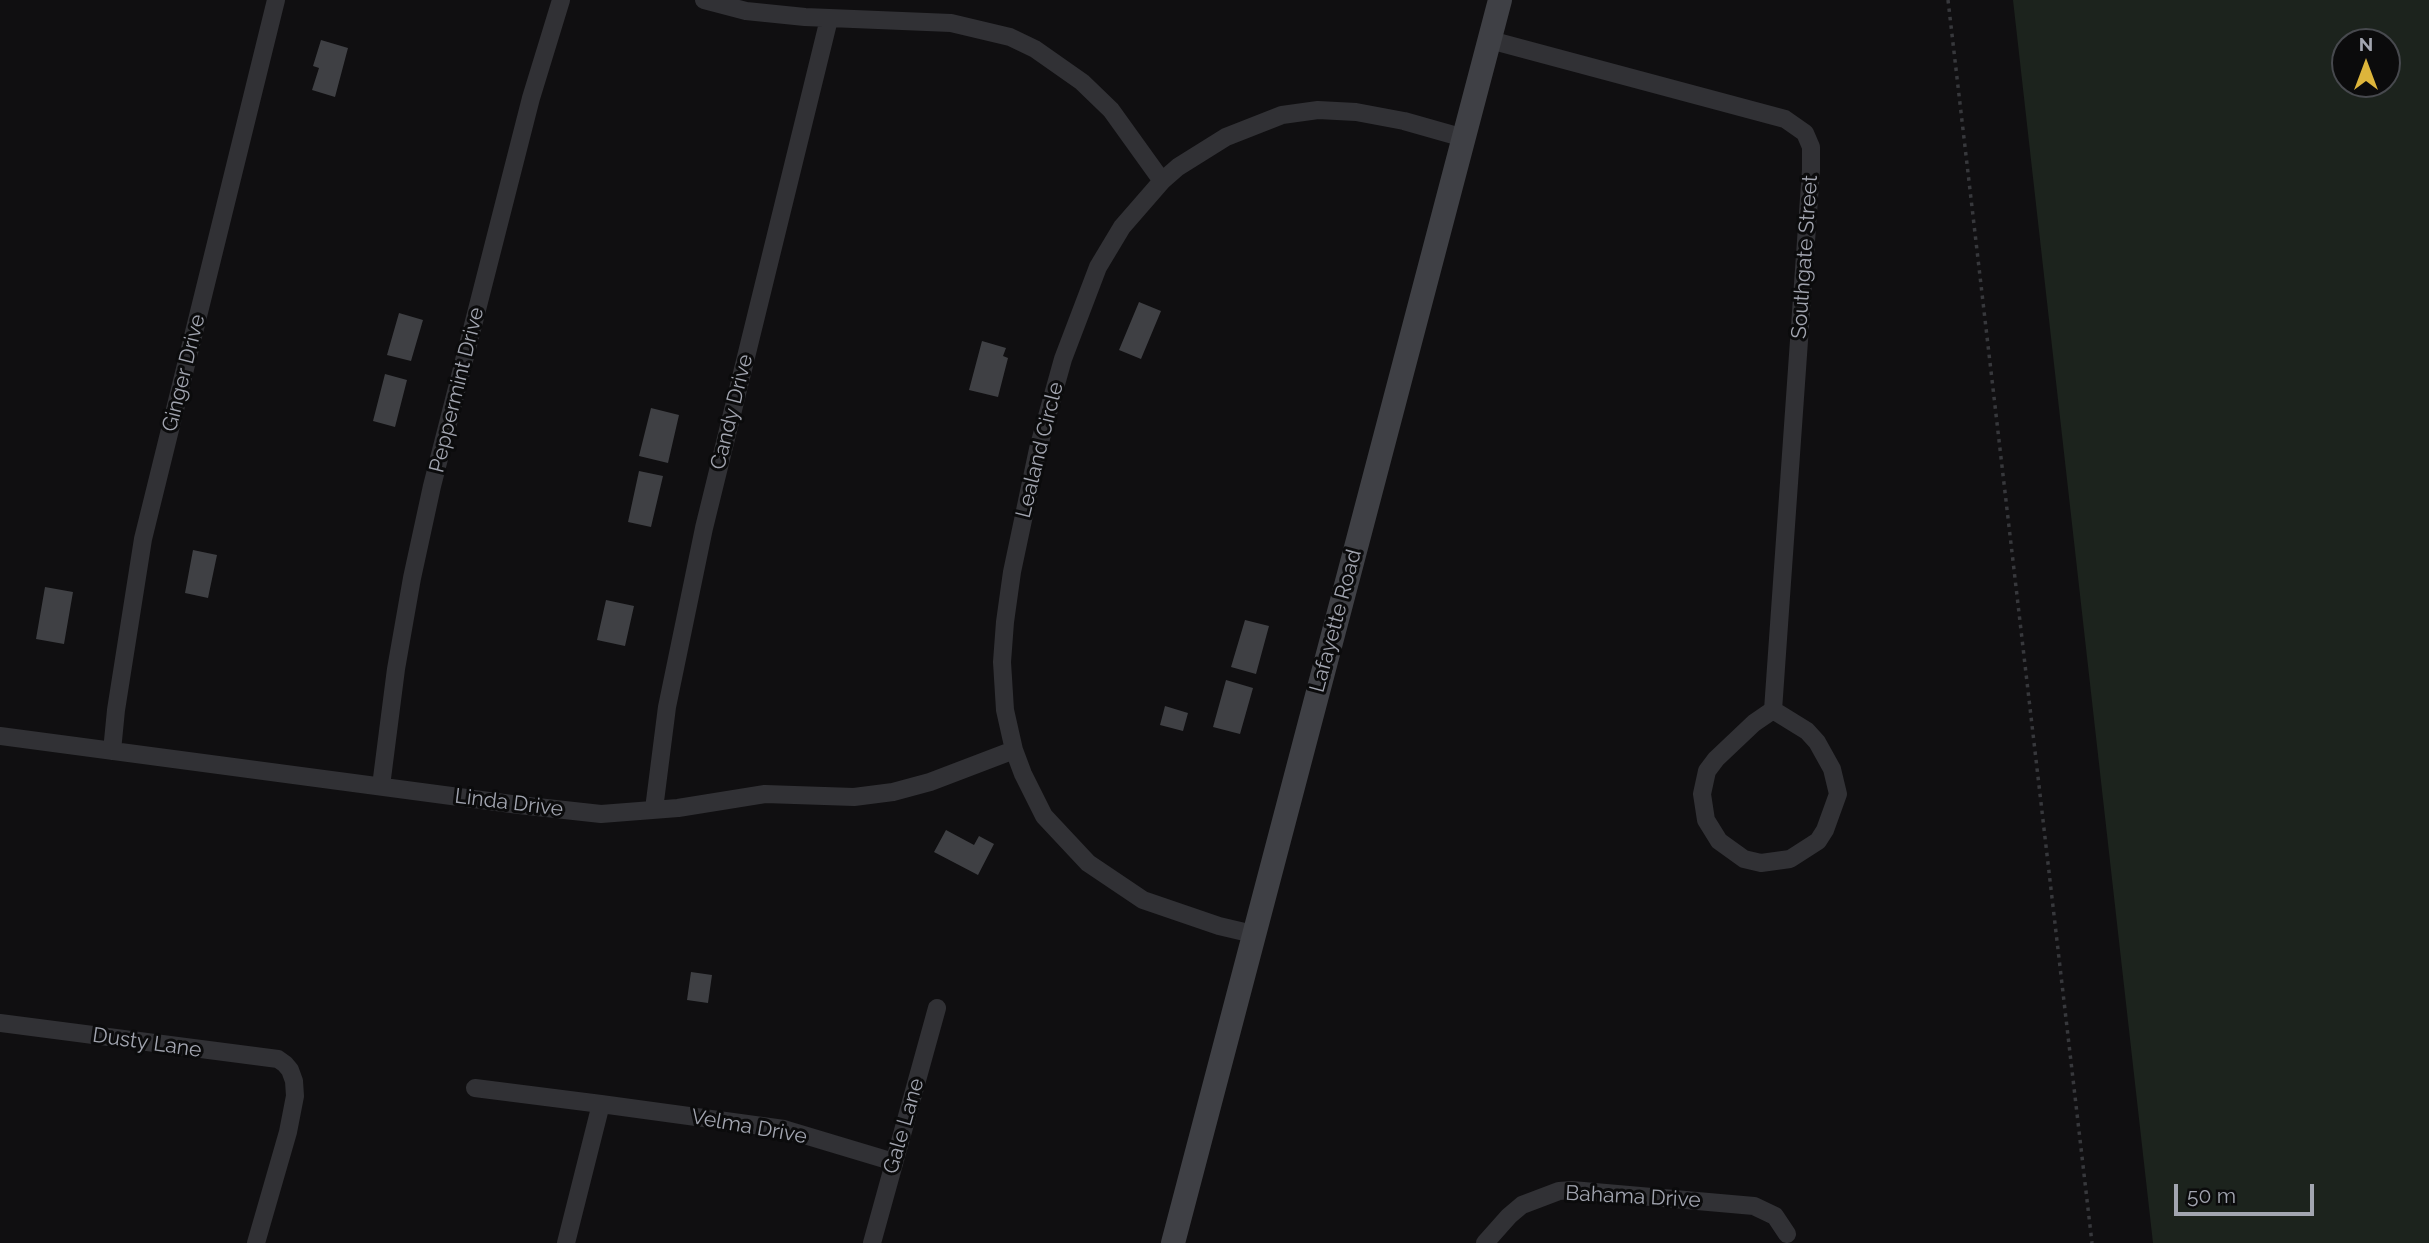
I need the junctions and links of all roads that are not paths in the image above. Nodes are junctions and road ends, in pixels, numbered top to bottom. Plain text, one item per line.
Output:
1 (276, 0) edge
2 (561, 0) edge
3 (704, 0) edge
4 (1500, 0) edge
5 (829, 19) junction
6 (1490, 40) junction
7 (1464, 138) junction
8 (1163, 181) junction
9 (1773, 710) junction
10 (0, 736) edge
11 (1014, 750) junction
12 (113, 751) junction
13 (381, 786) junction
14 (654, 809) junction
15 (1253, 934) junction
16 (937, 1009) dead end
17 (0, 1023) edge
18 (475, 1088) dead end
19 (601, 1104) junction
20 (894, 1162) junction
21 (1787, 1234) dead end
22 (256, 1243) edge
23 (566, 1243) edge
24 (872, 1243) edge
25 (1172, 1243) edge
26 (1485, 1243) edge

1 - 12 street, Ginger Drive
2 - 13 street, Peppermint Drive
3 - 5 street
4 - 6 main road, Lafayette Road
5 - 8 street
5 - 14 street, Candy Drive
6 - 7 main road, Lafayette Road
6 - 9 street, Southgate Street
7 - 8 street, Lealand Circle
7 - 15 main road, Lafayette Road
8 - 11 street, Lealand Circle
9 - 9 street
10 - 12 street, Linda Drive
11 - 14 street, Linda Drive
11 - 15 street, Lealand Circle
12 - 13 street, Linda Drive
13 - 14 street, Linda Drive
15 - 25 main road, Lafayette Road
16 - 20 street, Gale Lane
17 - 22 street, Dusty Lane
18 - 19 street, Velma Drive
19 - 20 street, Velma Drive
19 - 23 street
20 - 24 street, Gale Lane
21 - 26 street, Bahama Drive

